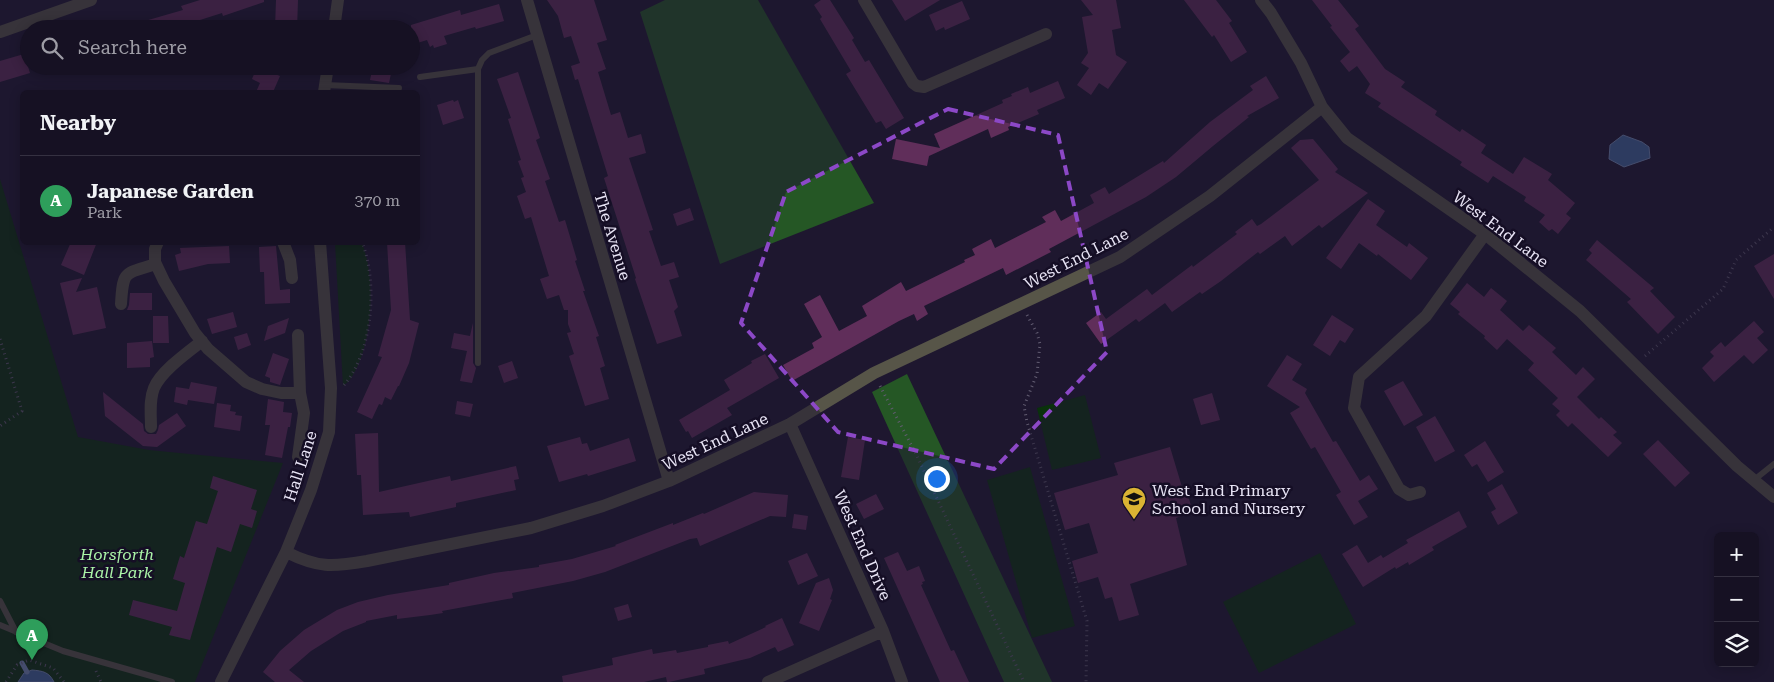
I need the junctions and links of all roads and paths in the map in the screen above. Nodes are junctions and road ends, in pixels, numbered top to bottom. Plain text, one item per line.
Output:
1 (91, 0) edge
2 (338, 0) edge
3 (526, 0) edge
4 (864, 0) edge
5 (1261, 0) edge
6 (34, 20) edge
7 (335, 20) edge
8 (20, 25) edge
9 (0, 32) edge
10 (1046, 34) dead end
11 (537, 35) junction
12 (478, 70) junction
13 (327, 75) edge
14 (420, 77) dead end
15 (399, 88) dead end
16 (325, 89) edge
17 (1322, 107) junction
18 (1774, 227) edge
19 (1486, 234) junction
20 (157, 245) edge
21 (284, 245) edge
22 (320, 245) edge
23 (363, 245) edge
24 (156, 264) junction
25 (130, 272) junction
26 (112, 277) dead end
27 (292, 278) dead end
28 (121, 304) dead end
29 (1021, 304) junction
30 (298, 335) dead end
31 (0, 339) edge
32 (202, 341) junction
33 (478, 362) dead end
34 (1635, 365) junction
35 (874, 373) junction
36 (300, 393) junction
37 (330, 402) junction
38 (790, 424) junction
39 (0, 426) edge
40 (151, 427) dead end
41 (298, 457) dead end
42 (1774, 464) edge
43 (1754, 480) junction
44 (669, 481) junction
45 (1420, 492) dead end
46 (1774, 497) edge
47 (286, 552) junction
48 (0, 601) edge
49 (0, 625) edge
50 (883, 630) junction
51 (16, 632) junction
52 (6, 682) edge
53 (64, 682) edge
54 (172, 682) edge
55 (221, 682) edge
56 (768, 682) edge
57 (902, 682) edge
58 (1024, 682) edge
59 (1086, 682) edge

1 - 6 street
2 - 7 street
3 - 11 street, The Avenue
4 - 10 street
5 - 17 street
8 - 9 street
11 - 12 lane
11 - 44 street, The Avenue
12 - 14 lane
12 - 33 lane
13 - 16 street
15 - 16 lane
17 - 19 street, West End Lane
17 - 29 street, West End Lane
18 - 34 path
19 - 34 street, West End Lane
19 - 45 street
20 - 24 street
21 - 27 street
22 - 37 street, Hall Lane
23 - 37 path
24 - 25 street
24 - 32 street
25 - 26 street
25 - 28 street
29 - 35 street, West End Lane
29 - 59 path
30 - 36 street
31 - 39 path
32 - 36 street
32 - 40 street
34 - 43 street, West End Lane
35 - 38 street, West End Lane
35 - 58 path
36 - 41 street
37 - 47 street, Hall Lane
38 - 44 street, West End Lane
38 - 50 street, West End Drive
42 - 43 lane
43 - 46 street, West End Lane
44 - 47 street, West End Lane
47 - 55 street, Hall Lane
48 - 51 lane
49 - 51 lane
50 - 56 street
50 - 57 street, West End Drive
51 - 54 lane
52 - 53 path

